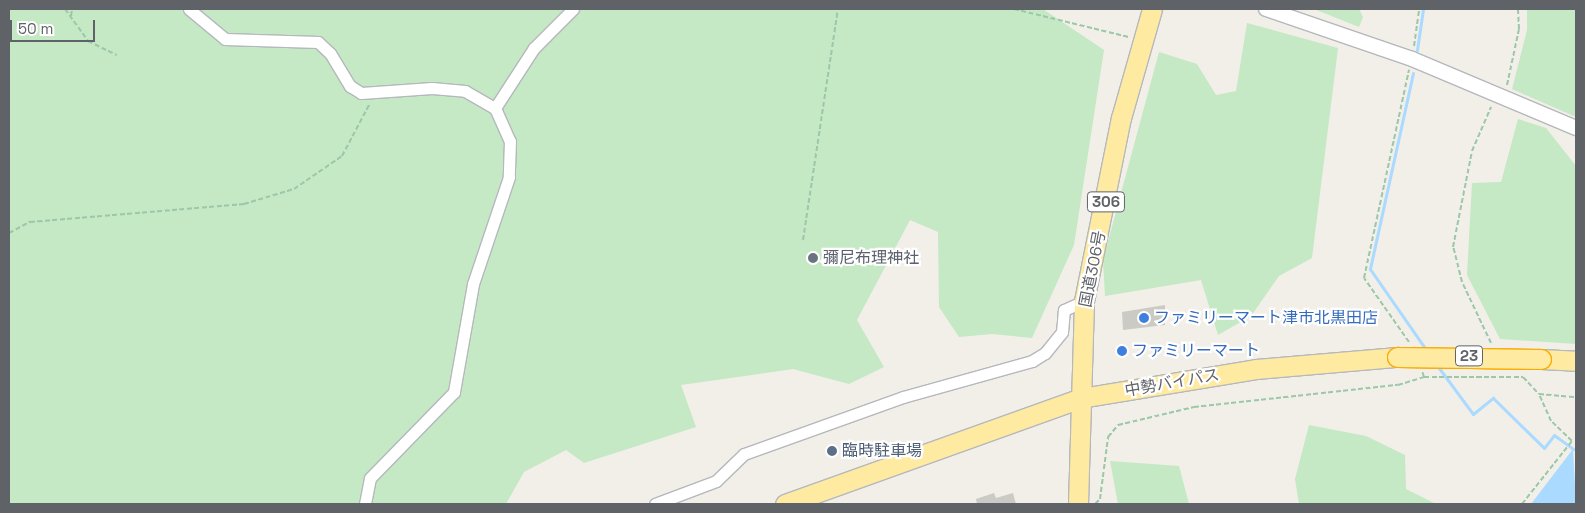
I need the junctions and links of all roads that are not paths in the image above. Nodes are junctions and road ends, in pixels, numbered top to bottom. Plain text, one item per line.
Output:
1 (190, 9) edge
2 (573, 9) edge
3 (1152, 9) edge
4 (1266, 9) edge
5 (495, 108) junction
6 (1576, 128) edge
7 (1084, 300) junction
8 (1576, 361) edge
9 (1081, 398) junction
10 (365, 504) edge
11 (655, 504) edge
12 (785, 504) edge
13 (1078, 504) edge

1 - 5 street
2 - 5 street
3 - 7 highway, 国道306号 / 306
4 - 6 street
5 - 10 street
7 - 9 highway, 国道306号 / 306
7 - 11 street
8 - 9 highway, 中勢バイパス / 23, bridge
9 - 12 highway, 中勢バイパス / 23
9 - 13 highway, 国道306号 / 306

